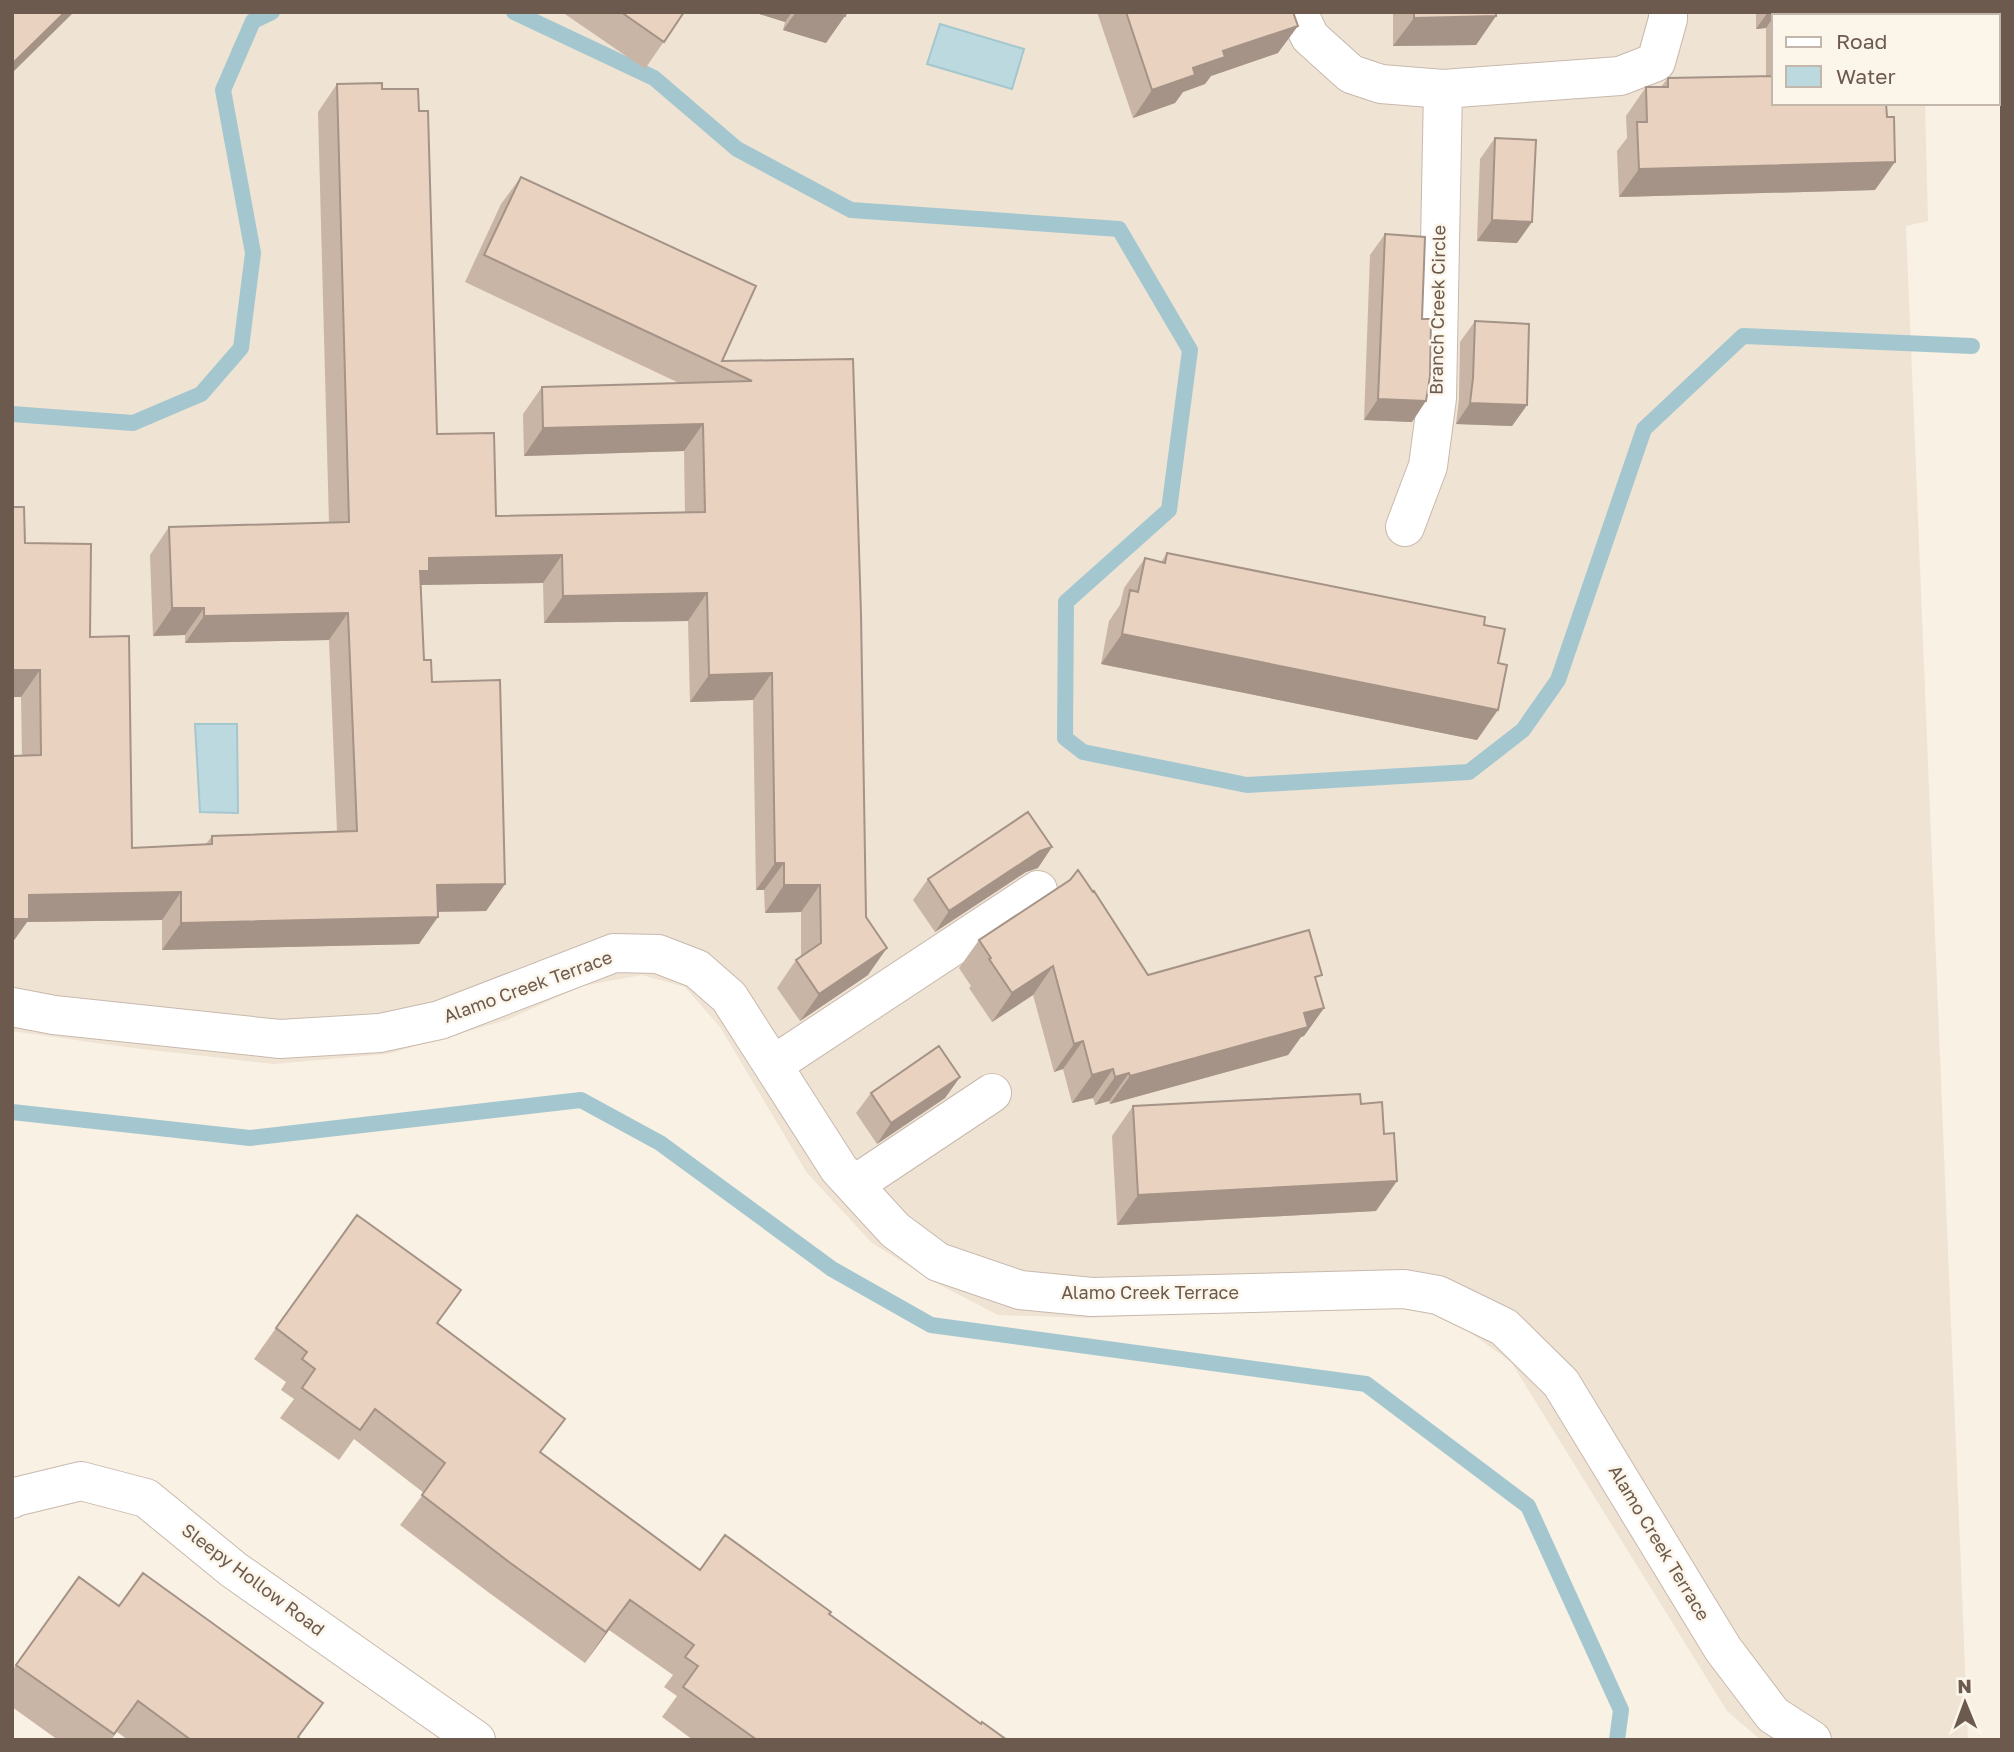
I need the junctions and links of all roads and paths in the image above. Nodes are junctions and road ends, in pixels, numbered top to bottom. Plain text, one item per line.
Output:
1 (1298, 12) edge
2 (1668, 12) edge
3 (1443, 89) junction
4 (1405, 527) dead end
5 (1038, 890) dead end
6 (12, 1007) edge
7 (773, 1065) junction
8 (992, 1093) dead end
9 (854, 1185) junction
10 (12, 1499) edge
11 (476, 1740) edge
12 (1812, 1740) edge

1 - 3 street
2 - 3 street
3 - 4 street, Branch Creek Circle
5 - 7 street
6 - 7 street, Alamo Creek Terrace
7 - 9 street, Alamo Creek Terrace
8 - 9 street
9 - 12 street, Alamo Creek Terrace
10 - 11 street, Sleepy Hollow Road

